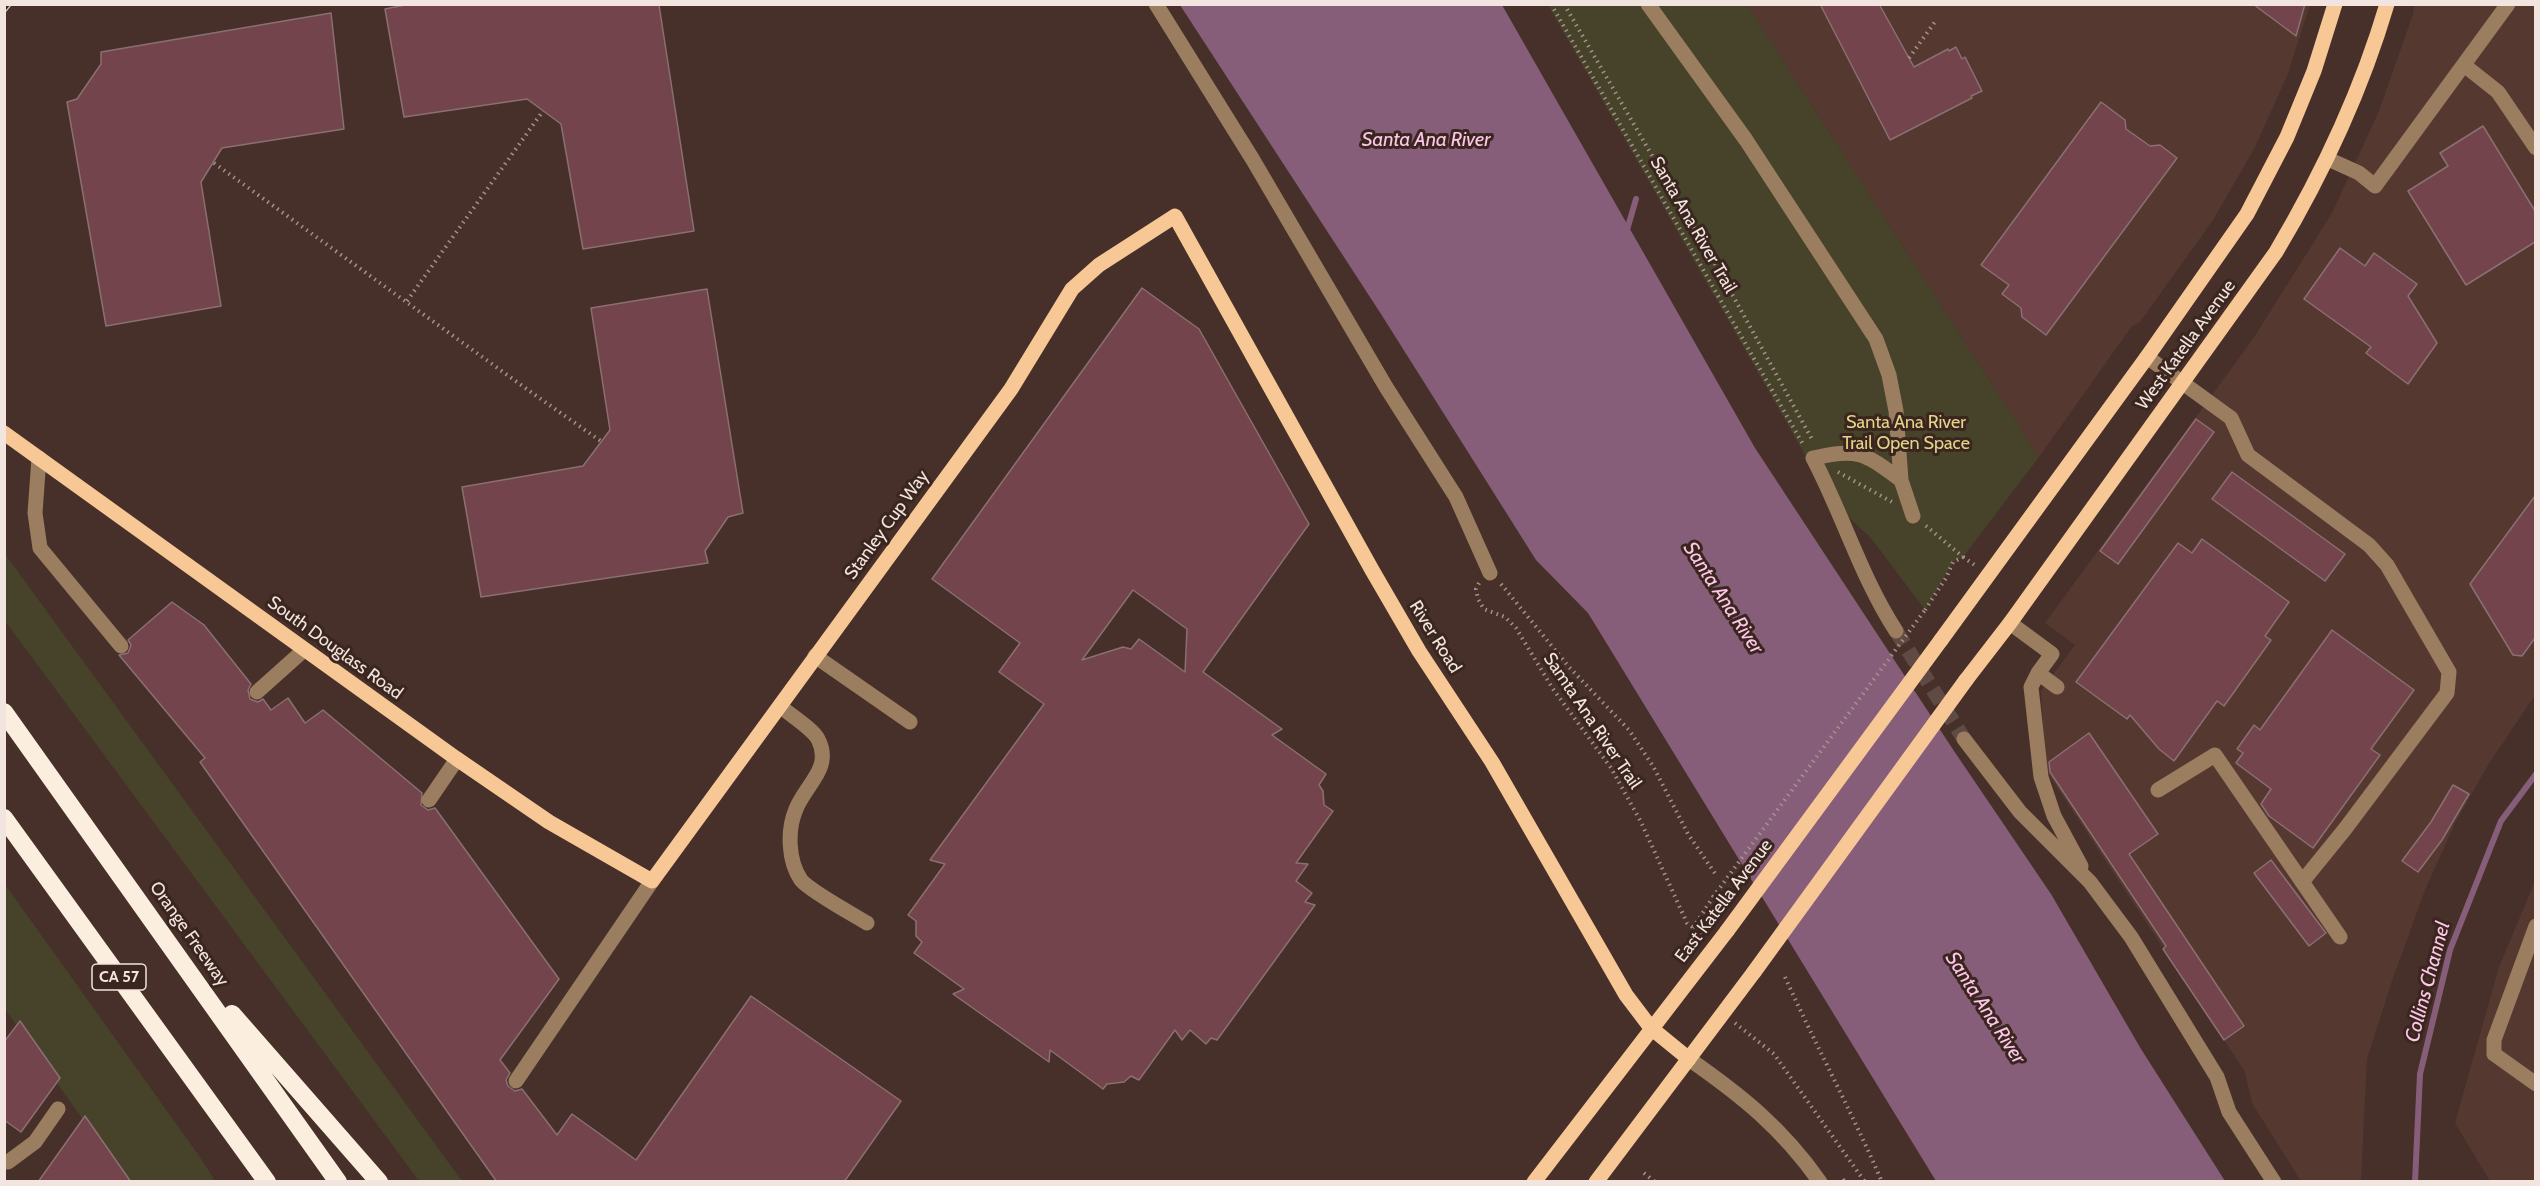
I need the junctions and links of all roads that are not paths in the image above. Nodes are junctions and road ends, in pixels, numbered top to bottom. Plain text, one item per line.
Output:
1 (1156, 4) edge
2 (1648, 4) edge
3 (2336, 4) edge
4 (2387, 4) edge
5 (2508, 4) edge
6 (2464, 65) junction
7 (2535, 148) edge
8 (2328, 159) junction
9 (1175, 216) joint
10 (2147, 357) junction
11 (2183, 383) junction
12 (4, 433) edge
13 (39, 458) junction
14 (1901, 480) junction
15 (1913, 516) road end
16 (1490, 573) road end
17 (2010, 623) junction
18 (1896, 631) tunnel mouth
19 (1941, 640) joint
20 (122, 646) dead end
21 (304, 651) junction
22 (815, 656) junction
23 (2038, 673) junction
24 (2057, 687) dead end
25 (257, 692) dead end
26 (780, 706) junction
27 (4, 712) edge
28 (910, 722) dead end
29 (1964, 739) tunnel mouth
30 (457, 759) junction
31 (2158, 790) dead end
32 (429, 800) dead end
33 (4, 818) edge
34 (652, 881) junction
35 (2090, 882) junction
36 (2302, 882) junction
37 (867, 923) dead end
38 (2535, 926) edge
39 (165, 937) junction
40 (2340, 937) dead end
41 (1651, 1028) junction
42 (1689, 1059) junction
43 (516, 1081) dead end
44 (2532, 1081) edge
45 (58, 1109) dead end
46 (234, 1136) junction
47 (6, 1163) edge
48 (254, 1182) edge
49 (267, 1182) edge
50 (338, 1182) edge
51 (379, 1182) edge
52 (1534, 1182) edge
53 (1596, 1182) edge
54 (1820, 1182) edge
55 (2274, 1182) edge

1 - 16 lane
2 - 14 lane
3 - 10 main road, West Katella Avenue
4 - 8 main road, West Katella Avenue
5 - 6 lane
6 - 7 lane
6 - 8 lane
8 - 11 main road, West Katella Avenue
9 - 22 main road, Stanley Cup Way
9 - 41 main road, River Road
10 - 11 lane
10 - 19 main road, West Katella Avenue
11 - 17 main road, West Katella Avenue
11 - 36 lane
12 - 13 main road, South Douglass Road
13 - 20 lane
13 - 21 main road, South Douglass Road
14 - 15 lane
14 - 18 lane
17 - 23 lane
17 - 42 main road, West Katella Avenue, bridge
19 - 41 main road, East Katella Avenue, bridge
21 - 25 lane
21 - 30 main road, South Douglass Road
22 - 26 main road, Stanley Cup Way
22 - 28 lane
23 - 24 lane
23 - 35 lane
26 - 34 main road, Stanley Cup Way
26 - 37 lane
27 - 39 highway, Orange Freeway
29 - 35 lane
30 - 32 lane
30 - 34 main road, South Douglass Road
31 - 36 lane
33 - 46 highway, CA 57
34 - 43 lane
35 - 55 lane
36 - 40 lane
38 - 44 lane
39 - 50 highway, Orange Freeway
39 - 51 highway
41 - 42 main road, River Road
41 - 52 main road, East Katella Avenue
42 - 53 main road
42 - 54 lane
45 - 47 lane
46 - 48 highway
46 - 49 highway, CA 57

